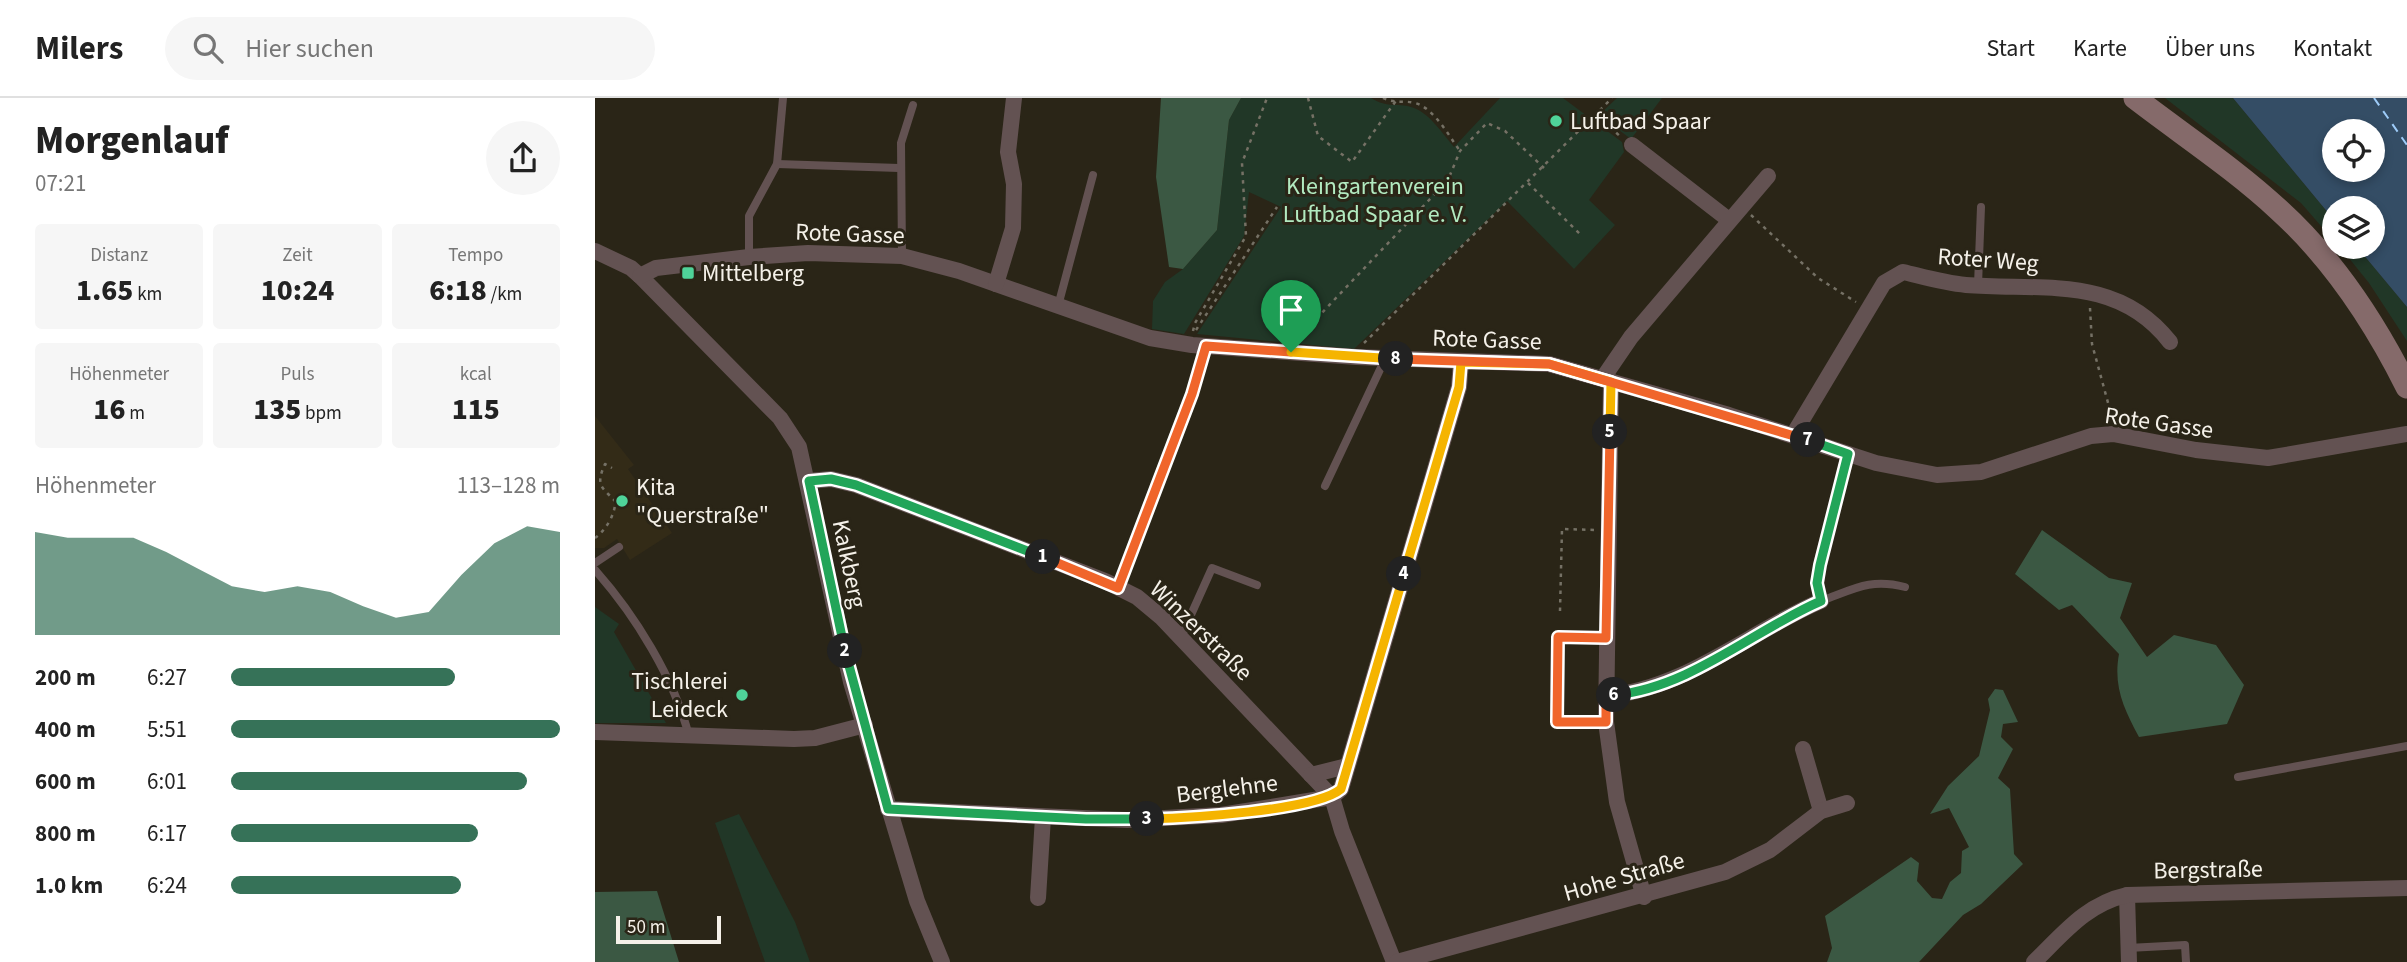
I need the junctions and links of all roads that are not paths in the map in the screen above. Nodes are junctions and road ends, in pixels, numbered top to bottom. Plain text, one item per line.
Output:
1 (783, 98) edge
2 (1014, 98) edge
3 (2135, 98) edge
4 (913, 104) dead end
5 (1632, 145) road end
6 (777, 163) junction
7 (899, 168) junction
8 (1093, 175) dead end
9 (1768, 176) dead end
10 (1981, 207) dead end
11 (1729, 220) junction
12 (595, 251) edge
13 (902, 256) junction
14 (749, 257) junction
15 (640, 276) junction
16 (996, 284) junction
17 (1978, 285) junction
18 (1058, 306) junction
19 (2170, 342) dead end
20 (1206, 346) junction
21 (1385, 359) junction
22 (1461, 362) junction
23 (1607, 380) junction
24 (2407, 387) edge
25 (2407, 434) edge
26 (1793, 435) junction
27 (809, 481) junction
28 (1325, 486) dead end
29 (619, 547) dead end
30 (595, 563) edge
31 (595, 570) edge
32 (1257, 585) dead end
33 (1905, 587) dead end
34 (1118, 588) junction
35 (1821, 601) joint
36 (1181, 637) junction
37 (1606, 696) junction
38 (865, 725) junction
39 (595, 732) edge
40 (689, 736) junction
41 (2407, 746) edge
42 (1803, 749) dead end
43 (1347, 766) junction
44 (1311, 775) junction
45 (2238, 777) dead end
46 (1332, 797) junction
47 (1847, 803) dead end
48 (888, 809) junction
49 (1821, 811) junction
50 (1043, 817) junction
51 (2407, 888) edge
52 (2127, 895) junction
53 (1644, 897) junction
54 (1038, 898) dead end
55 (2129, 955) edge
56 (942, 962) edge
57 (1395, 962) edge
58 (2034, 962) edge
59 (2186, 962) edge

1 - 6 lane
2 - 16 street
3 - 24 main road
4 - 7 lane
5 - 11 street
6 - 7 lane
6 - 14 lane
7 - 13 lane
8 - 18 lane
9 - 11 street
10 - 17 lane
11 - 23 street
12 - 15 street, Kalkberg
13 - 14 street, Rote Gasse
13 - 16 street, Rote Gasse
14 - 15 street, Rote Gasse
15 - 27 street, Kalkberg
16 - 18 street, Rote Gasse
17 - 19 street, Roter Weg
17 - 26 street, Roter Weg
18 - 20 street, Rote Gasse
20 - 21 street, Rote Gasse
20 - 34 lane
21 - 22 street, Rote Gasse
21 - 28 lane
22 - 23 street, Rote Gasse
22 - 43 street
23 - 26 street, Rote Gasse
23 - 37 street
25 - 26 street, Rote Gasse
27 - 34 street, Winzerstraße
27 - 38 street, Kalkberg
29 - 30 lane
31 - 40 lane
32 - 36 lane
33 - 35 lane
34 - 36 street, Winzerstraße
35 - 37 street
36 - 44 street, Winzerstraße
37 - 53 street
38 - 40 street
38 - 48 street, Kalkberg
39 - 40 street
41 - 45 lane
42 - 49 street
43 - 44 street
43 - 46 street
44 - 46 street, Winzerstraße
46 - 50 street, Berglehne
46 - 57 street
47 - 49 street, Hohe Straße
48 - 50 street, Berglehne
48 - 56 street, Kalkberg
49 - 53 street, Hohe Straße
50 - 54 street
51 - 52 street, Bergstraße
52 - 55 street
52 - 58 street, Bergstraße
53 - 57 street, Hohe Straße
55 - 59 lane

